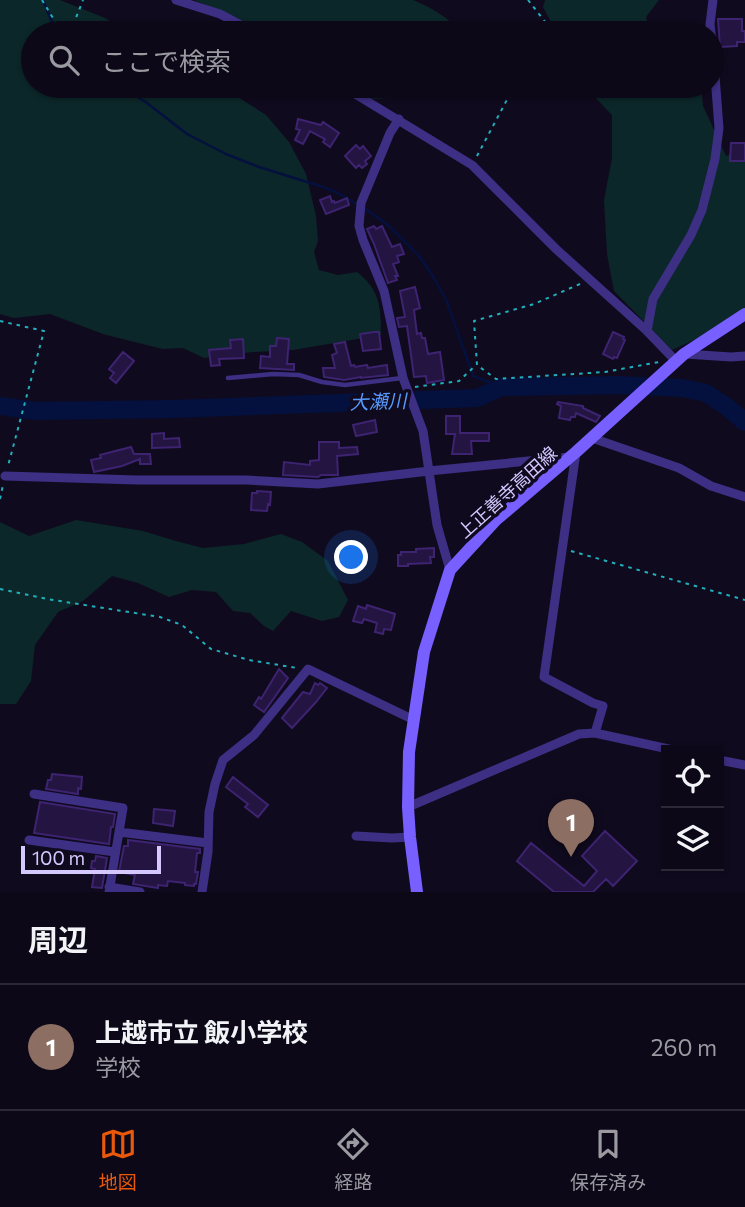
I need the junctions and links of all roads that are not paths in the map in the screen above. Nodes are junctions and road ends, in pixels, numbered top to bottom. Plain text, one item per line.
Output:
1 (176, 0) edge
2 (713, 0) edge
3 (233, 21) edge
4 (710, 21) edge
5 (363, 98) edge
6 (717, 98) edge
7 (399, 119) junction
8 (745, 314) edge
9 (648, 331) junction
10 (745, 356) edge
11 (680, 357) junction
12 (731, 357) junction
13 (745, 365) edge
14 (228, 378) dead end
15 (403, 378) junction
16 (592, 438) junction
17 (574, 454) junction
18 (429, 471) junction
19 (5, 476) road end
20 (745, 497) edge
21 (450, 570) junction
22 (414, 720) junction
23 (595, 733) junction
24 (661, 747) edge
25 (724, 761) edge
26 (745, 765) edge
27 (34, 794) dead end
28 (408, 807) junction
29 (119, 832) junction
30 (356, 836) dead end
31 (410, 837) junction
32 (29, 841) dead end
33 (208, 843) junction
34 (115, 852) junction
35 (109, 889) edge
36 (141, 892) edge
37 (202, 892) edge
38 (417, 892) edge

1 - 3 street
2 - 4 street
5 - 7 street
6 - 9 street
7 - 9 street
7 - 15 street
8 - 11 main road, 上正善寺高田線
9 - 11 street
10 - 12 street
11 - 12 street
11 - 16 main road, 上正善寺高田線
12 - 13 street
14 - 15 lane
15 - 18 street
16 - 17 main road, 上正善寺高田線
16 - 20 street
17 - 18 street
17 - 21 main road, 上正善寺高田線
17 - 23 street
18 - 19 street
18 - 21 street
21 - 22 main road, 上正善寺高田線
22 - 28 main road, 上正善寺高田線
22 - 33 street
23 - 24 street
23 - 28 street
25 - 26 street
27 - 29 street
28 - 31 main road, 上正善寺高田線
29 - 33 street
29 - 34 street
30 - 31 street
31 - 38 main road, 上正善寺高田線
32 - 34 street
33 - 37 street
34 - 35 street
35 - 36 street

